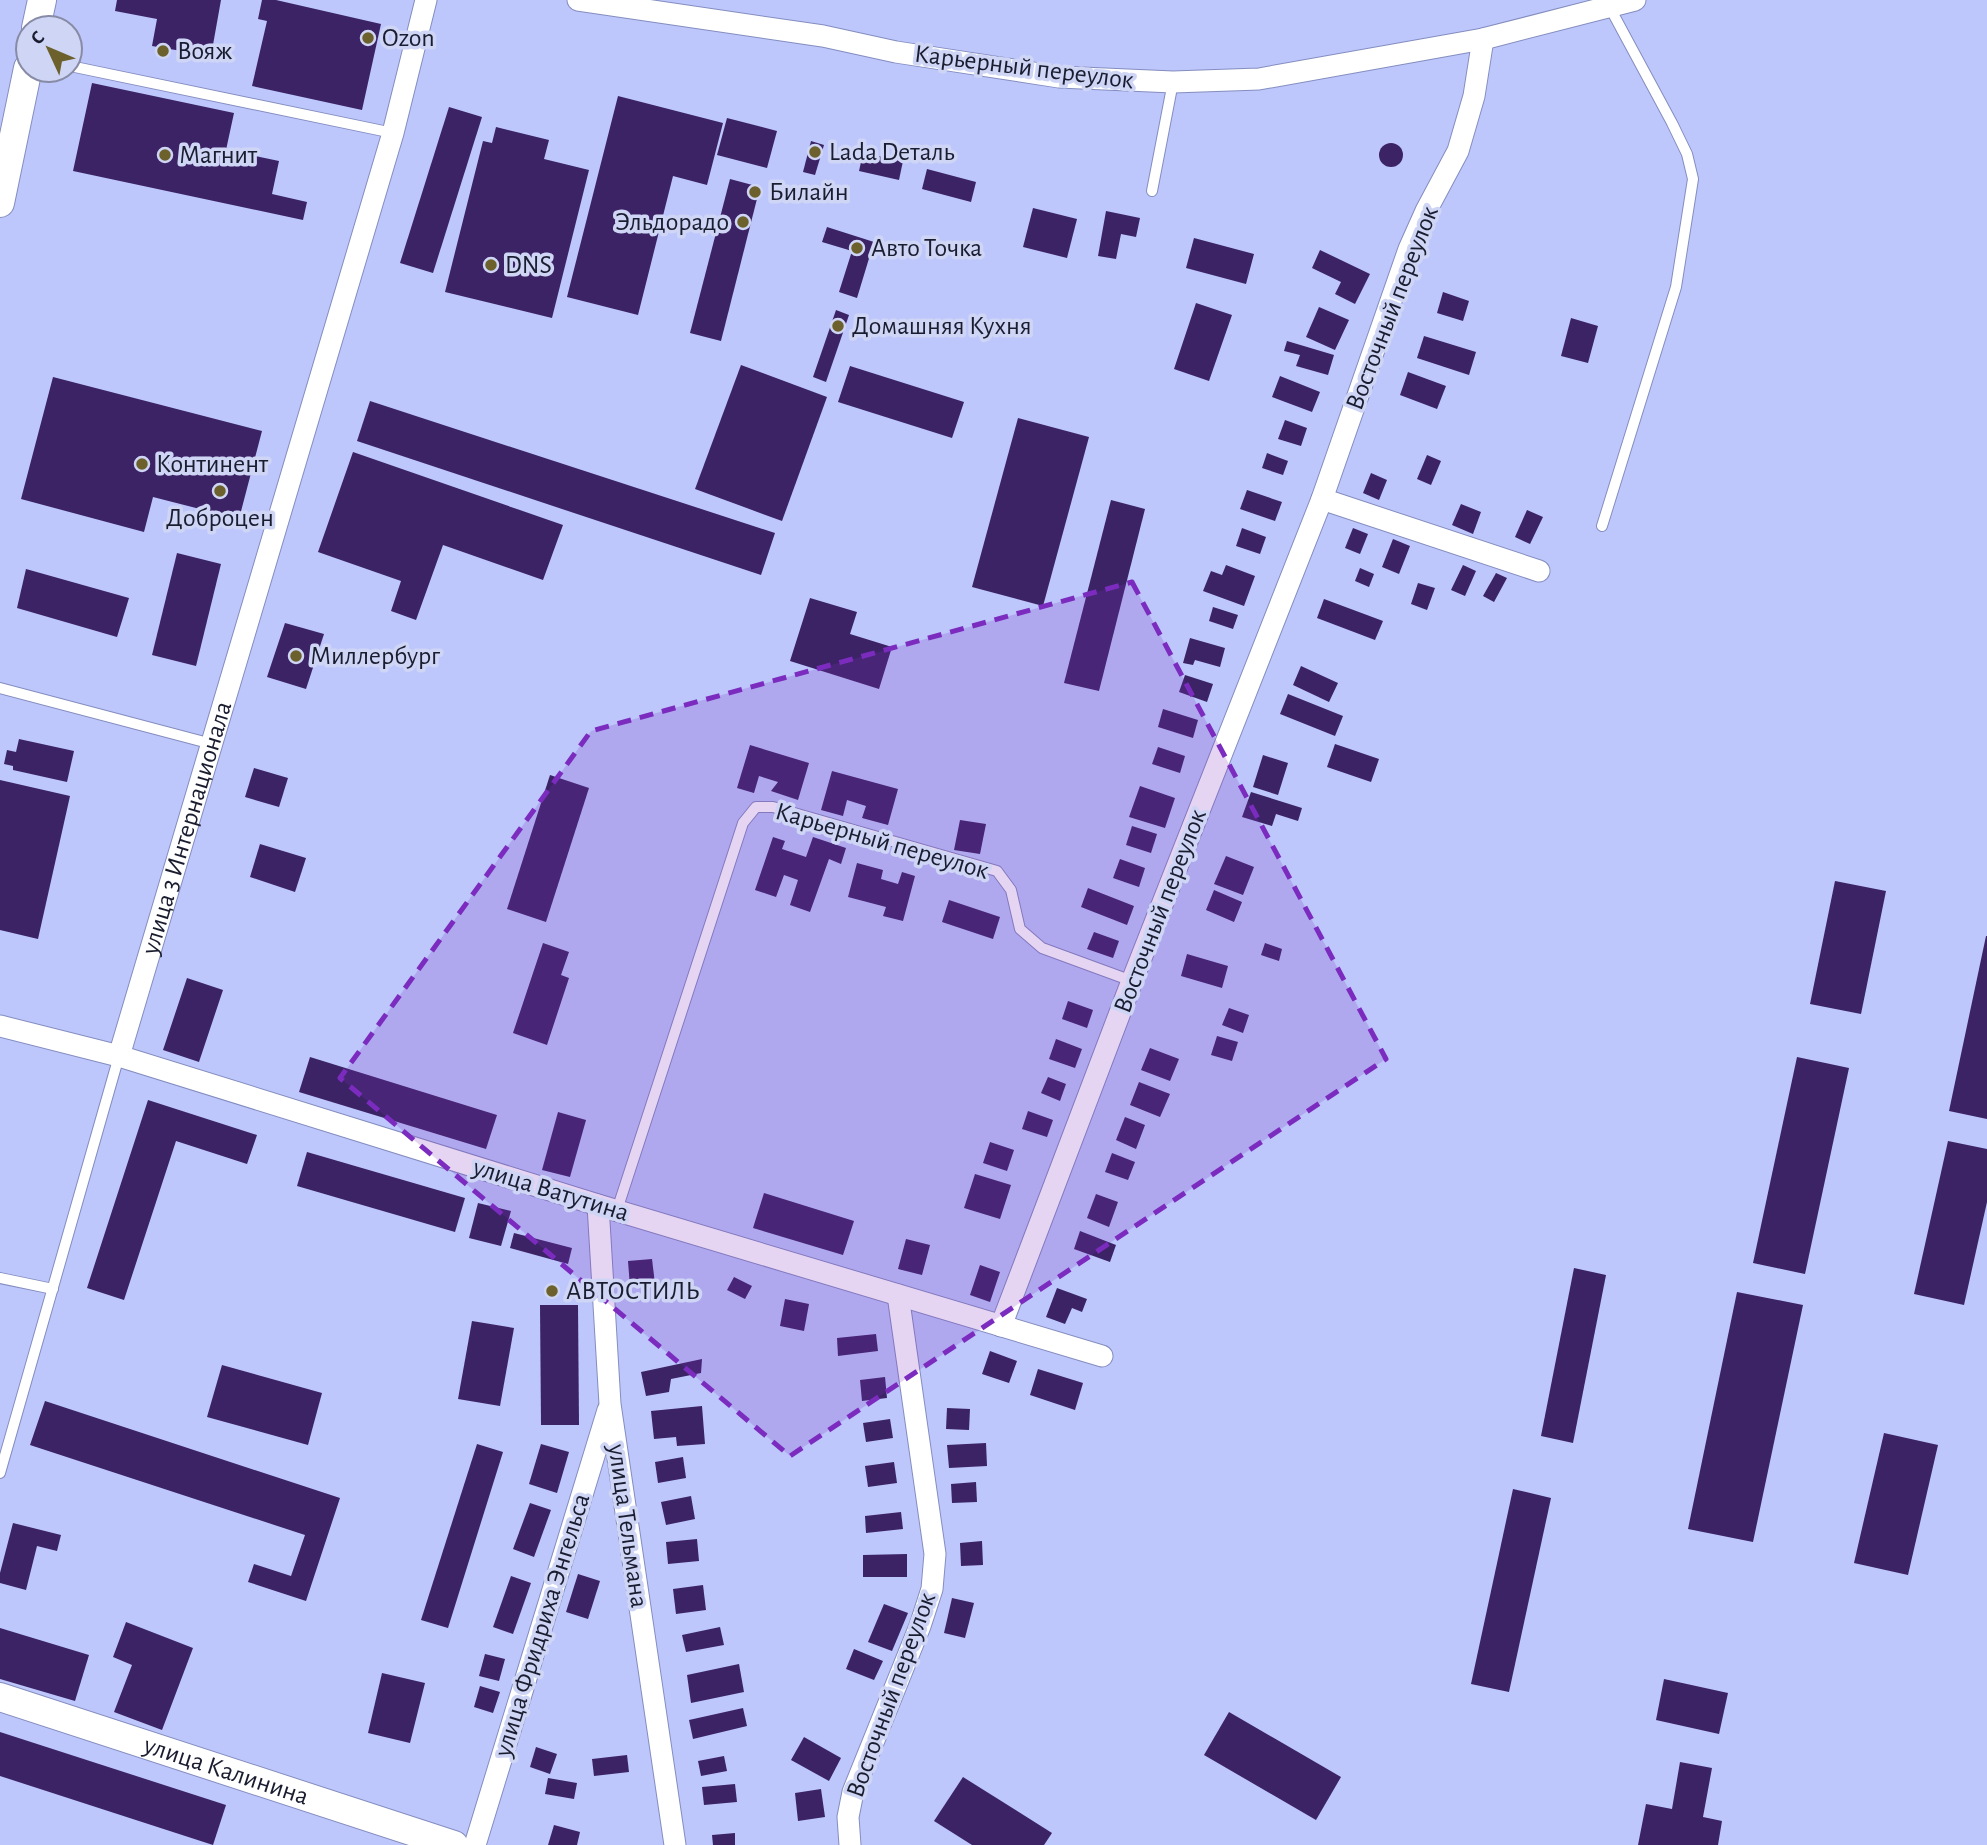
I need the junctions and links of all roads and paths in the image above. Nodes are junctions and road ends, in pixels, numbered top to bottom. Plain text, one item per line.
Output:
1 (426, 0) edge
2 (578, 0) edge
3 (1634, 0) edge
4 (1609, 6) junction
5 (1483, 39) junction
6 (84, 69) edge
7 (1173, 82) junction
8 (25, 84) edge
9 (393, 134) junction
10 (1152, 191) dead end
11 (0, 203) edge
12 (1322, 499) junction
13 (1602, 526) dead end
14 (1539, 571) dead end
15 (0, 688) edge
16 (212, 744) junction
17 (1132, 981) junction
18 (0, 1026) edge
19 (119, 1056) junction
20 (608, 1208) junction
21 (0, 1278) edge
22 (53, 1289) junction
23 (898, 1295) junction
24 (1001, 1326) junction
25 (1102, 1356) dead end
26 (610, 1404) junction
27 (0, 1473) edge
28 (0, 1697) edge
29 (454, 1845) edge
30 (475, 1845) edge
31 (676, 1845) edge
32 (850, 1845) edge

1 - 9 street, улица 3 Интернационала
2 - 7 street, Карьерный переулок
3 - 4 street, Карьерный переулок
4 - 5 street, Карьерный переулок
4 - 13 lane
5 - 7 street, Карьерный переулок
5 - 12 street, Восточный переулок
6 - 9 lane
7 - 10 lane
8 - 11 street
9 - 16 street, улица 3 Интернационала
12 - 14 street
12 - 17 street, Восточный переулок
15 - 16 lane
16 - 19 street, улица 3 Интернационала
17 - 20 lane, Карьерный переулок
17 - 24 street, Восточный переулок
18 - 19 street, улица Ватутина
19 - 20 street, улица Ватутина
19 - 22 lane
20 - 23 street, улица Ватутина
20 - 26 street, улица Тельмана
21 - 22 lane
22 - 27 lane
23 - 24 street, улица Ватутина
23 - 32 street, Восточный переулок
24 - 25 street, улица Ватутина
26 - 30 street, улица Фридриха Энгельса
26 - 31 street, улица Тельмана
28 - 29 street, улица Калинина

